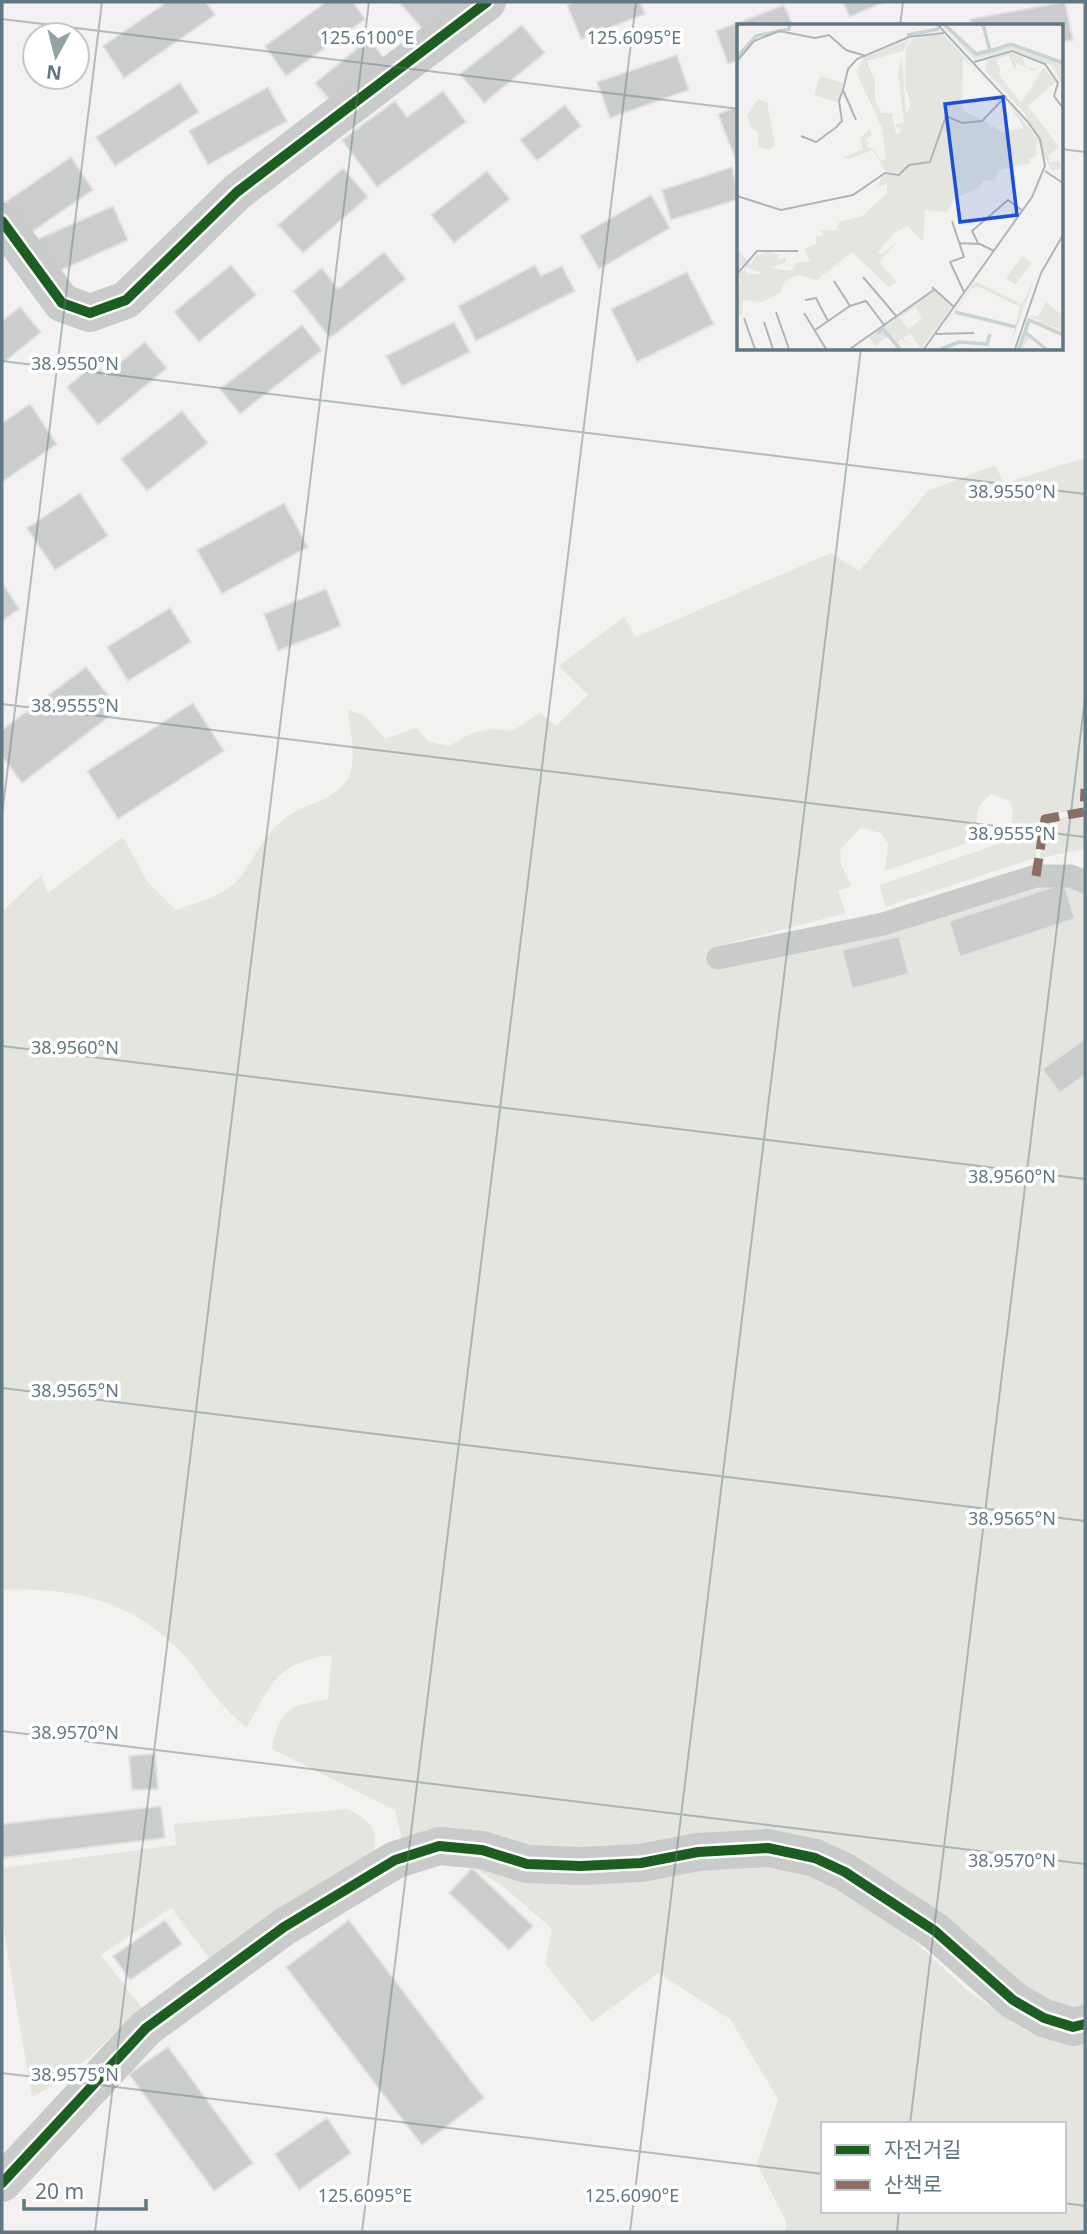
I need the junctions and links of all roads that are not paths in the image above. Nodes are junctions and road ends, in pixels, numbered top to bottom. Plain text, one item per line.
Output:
1 (487, 2) edge
2 (2, 220) edge
3 (1085, 882) edge
4 (718, 958) dead end
5 (1085, 2024) edge
6 (2, 2183) edge

1 - 2 street
3 - 4 lane
5 - 6 street

